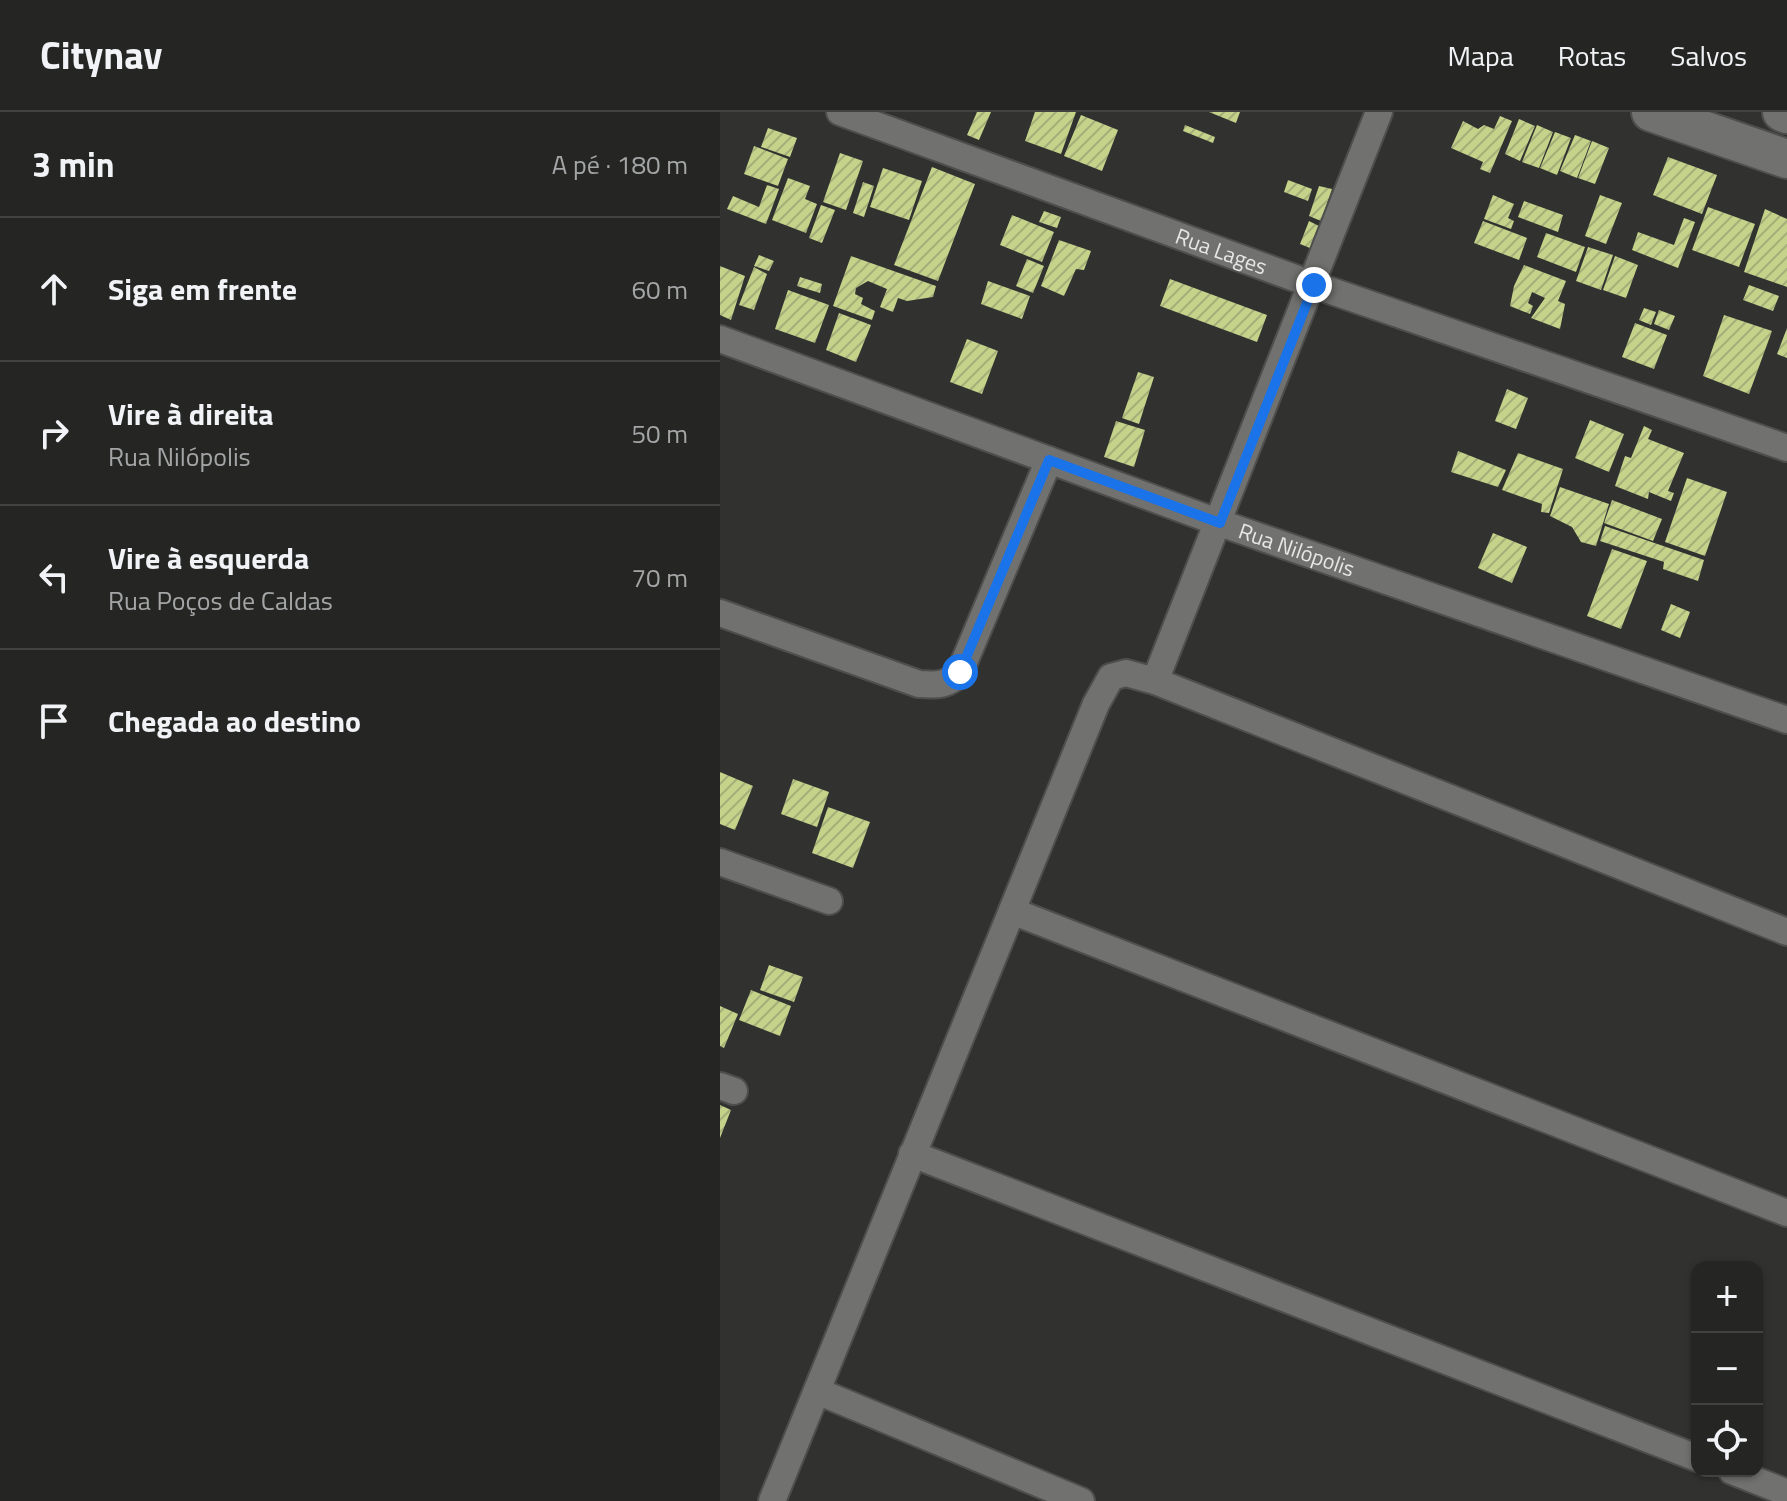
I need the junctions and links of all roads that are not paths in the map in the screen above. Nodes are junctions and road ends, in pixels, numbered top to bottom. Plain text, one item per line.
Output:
1 (840, 112) edge
2 (1379, 112) edge
3 (1670, 115) edge
4 (1787, 159) edge
5 (1314, 285) junction
6 (720, 339) edge
7 (1787, 448) edge
8 (1049, 460) junction
9 (1220, 523) junction
10 (720, 613) edge
11 (1155, 681) junction
12 (1787, 720) edge
13 (720, 862) edge
14 (829, 901) dead end
15 (1012, 911) junction
16 (1787, 932) edge
17 (912, 1154) junction
18 (1787, 1213) edge
19 (817, 1391) junction
20 (1691, 1456) edge
21 (1746, 1477) edge
22 (1784, 1493) edge
23 (772, 1501) edge
24 (1081, 1501) edge

1 - 5 street, Rua Lages
2 - 5 street
3 - 4 main road
5 - 7 street, Rua Lages
5 - 9 street
6 - 8 street, Rua Nilópolis
8 - 9 street, Rua Nilópolis
8 - 10 street
9 - 11 street
9 - 12 street, Rua Nilópolis
11 - 15 street
11 - 16 street
13 - 14 street
15 - 17 street
15 - 18 street
17 - 19 street
17 - 20 street
19 - 23 street
19 - 24 street
21 - 22 street

